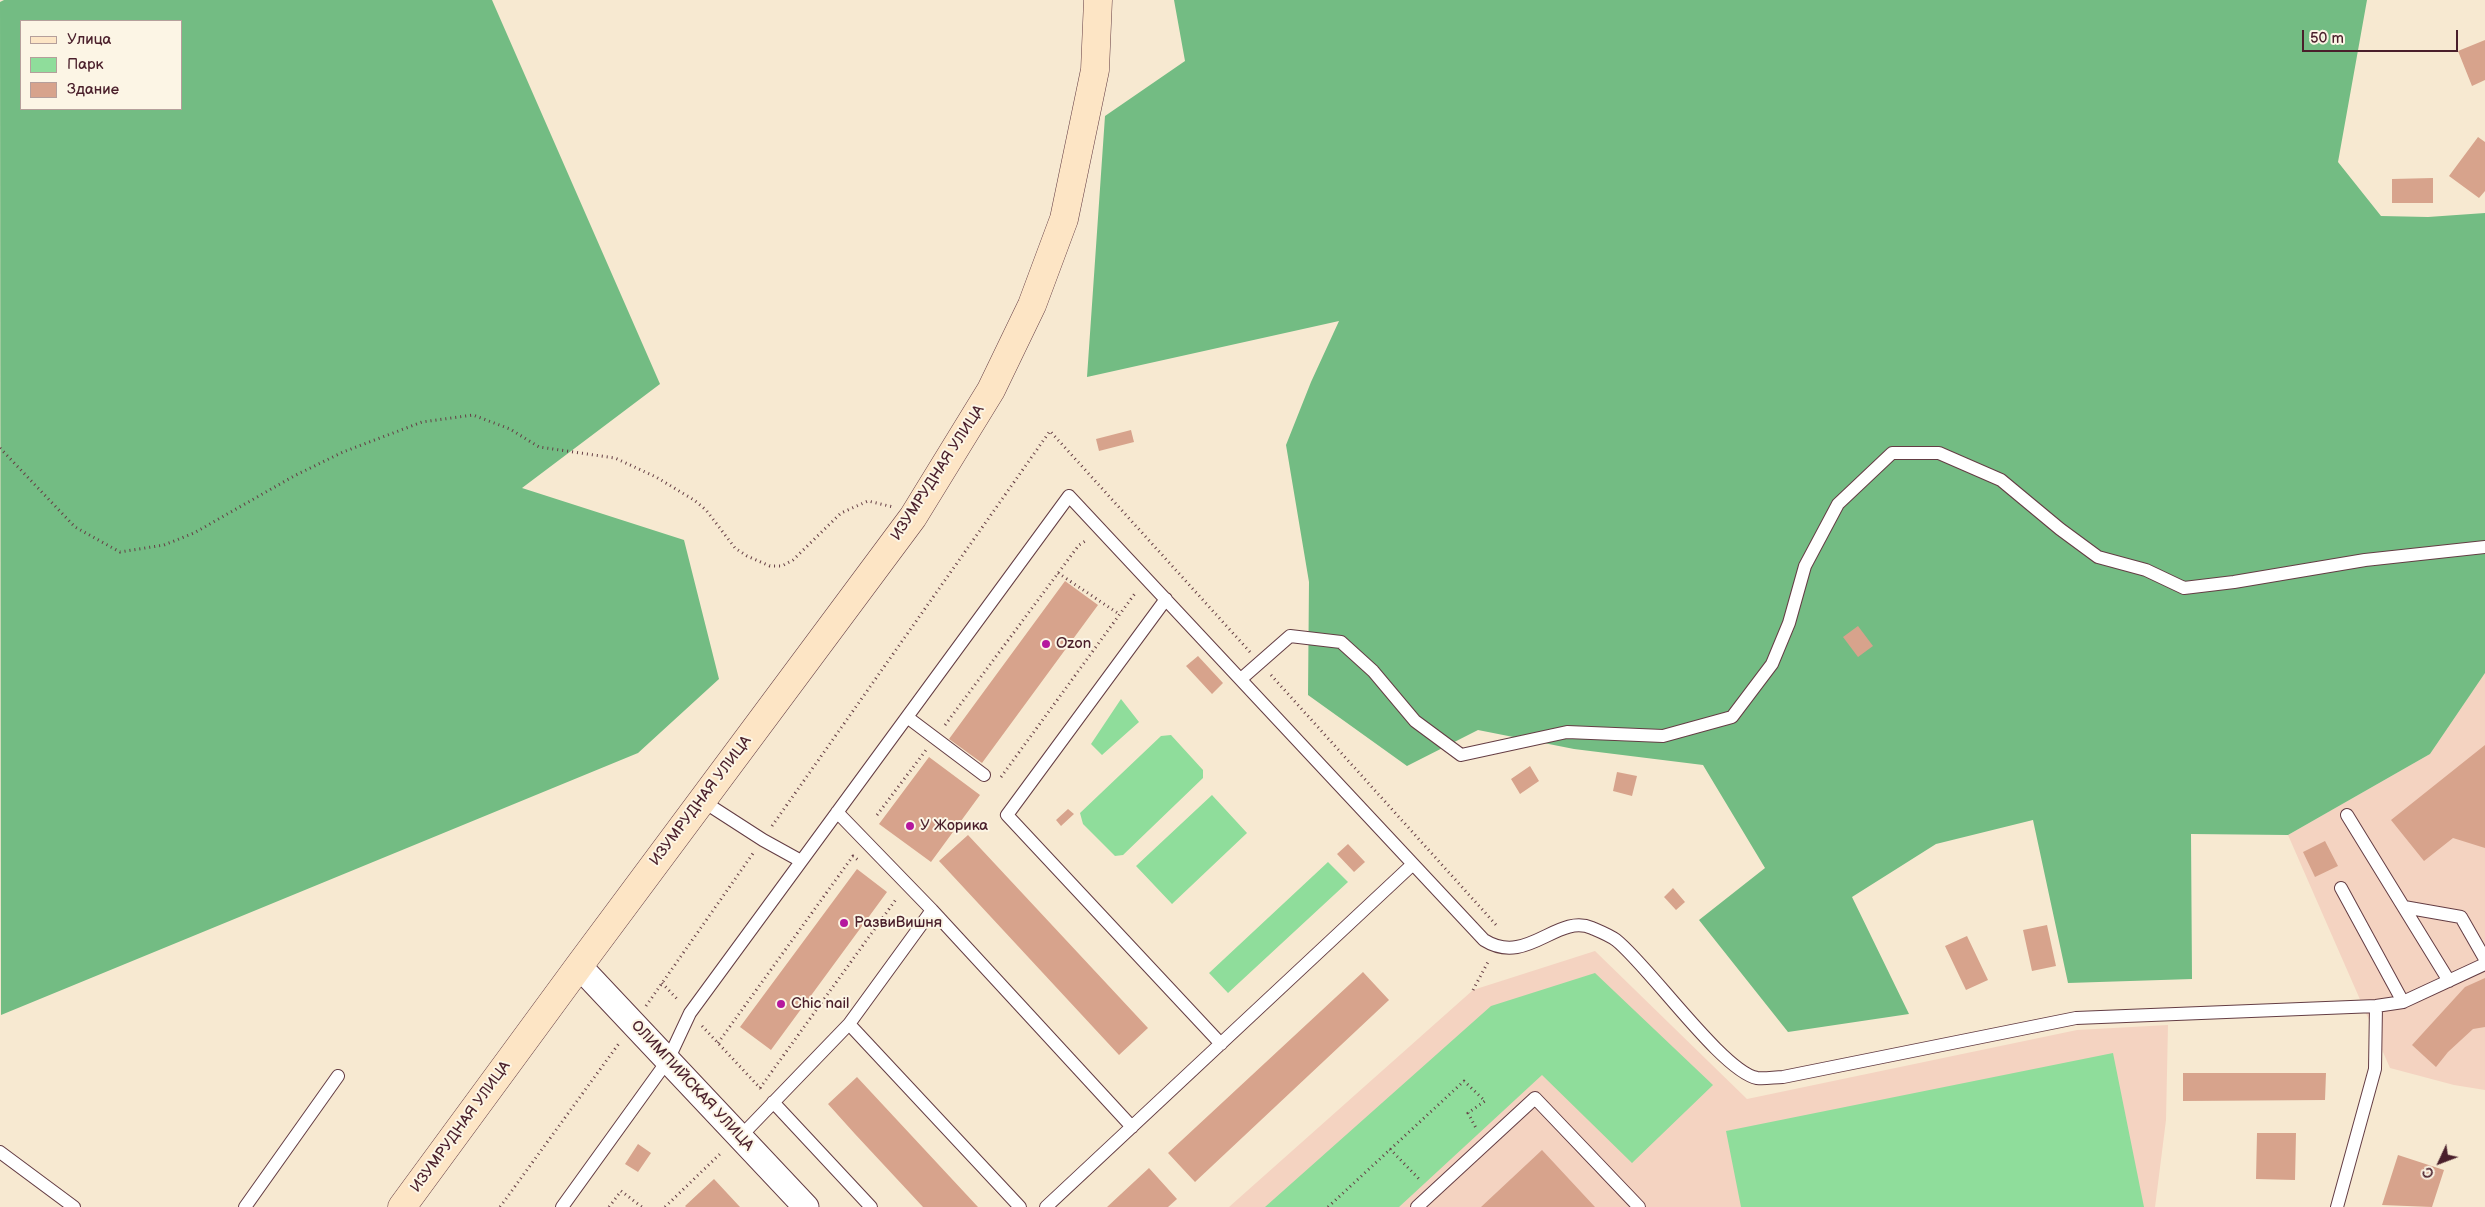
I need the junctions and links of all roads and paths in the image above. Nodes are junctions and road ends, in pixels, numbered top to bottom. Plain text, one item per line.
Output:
1 (1098, 0) edge
2 (0, 448) edge
3 (913, 517) junction
4 (1090, 538) dead end
5 (2485, 547) edge
6 (1058, 573) junction
7 (1139, 588) dead end
8 (1166, 599) junction
9 (1119, 614) junction
10 (1259, 663) junction
11 (1241, 679) junction
12 (907, 717) junction
13 (935, 738) junction
14 (984, 775) dead end
15 (998, 780) dead end
16 (701, 800) junction
17 (837, 812) junction
18 (877, 815) dead end
19 (2347, 815) dead end
20 (768, 832) dead end
21 (757, 848) dead end
22 (801, 861) junction
23 (860, 862) dead end
24 (1413, 864) junction
25 (2341, 888) dead end
26 (900, 894) dead end
27 (2404, 907) junction
28 (932, 910) junction
29 (1495, 947) junction
30 (680, 957) junction
31 (2485, 959) edge
32 (2485, 964) edge
33 (579, 966) junction
34 (2448, 981) junction
35 (662, 983) junction
36 (1472, 990) dead end
37 (2403, 1002) junction
38 (2376, 1006) junction
39 (690, 1013) junction
40 (848, 1024) junction
41 (629, 1030) junction
42 (718, 1043) junction
43 (1221, 1044) junction
44 (668, 1060) junction
45 (338, 1076) dead end
46 (760, 1088) junction
47 (773, 1102) junction
48 (1132, 1127) junction
49 (1478, 1134) dead end
50 (731, 1144) junction
51 (1390, 1149) junction
52 (0, 1152) edge
53 (1433, 1193) junction
54 (74, 1207) edge
55 (245, 1207) edge
56 (402, 1207) edge
57 (500, 1207) edge
58 (562, 1207) edge
59 (609, 1207) edge
60 (642, 1207) edge
61 (665, 1207) edge
62 (806, 1207) edge
63 (871, 1207) edge
64 (1020, 1207) edge
65 (1046, 1207) edge
66 (1328, 1207) edge
67 (1417, 1207) edge
68 (1639, 1207) edge
69 (2337, 1207) edge

1 - 3 street, ИЗУМРУДНАЯ УЛИЦА
2 - 3 path
3 - 16 street, ИЗУМРУДНАЯ УЛИЦА
4 - 6 path
5 - 10 lane
6 - 9 path
6 - 13 path
7 - 9 path
8 - 11 lane
8 - 12 lane
8 - 43 lane
9 - 15 path
10 - 11 lane
10 - 20 path
10 - 29 path
11 - 24 lane
12 - 13 lane
12 - 17 lane
13 - 14 lane
13 - 18 path
16 - 22 lane
16 - 33 street, ИЗУМРУДНАЯ УЛИЦА
17 - 22 lane
17 - 28 lane
19 - 27 lane
21 - 30 path
22 - 39 lane
23 - 42 path
24 - 29 lane
24 - 43 lane
25 - 37 lane
26 - 46 path
27 - 31 lane
27 - 34 lane
28 - 40 lane
28 - 48 lane
29 - 36 path
29 - 38 lane
30 - 35 path
30 - 41 path
32 - 34 lane
33 - 41 street, ОЛИМПИЙСКАЯ УЛИЦА
33 - 56 street, ИЗУМРУДНАЯ УЛИЦА
34 - 37 lane
35 - 39 path
35 - 41 path
37 - 38 lane
38 - 69 lane
39 - 42 path
39 - 44 lane
40 - 47 lane
40 - 64 lane
41 - 44 street, ОЛИМПИЙСКАЯ УЛИЦА
41 - 57 path
42 - 46 path
43 - 48 lane
44 - 50 street, ОЛИМПИЙСКАЯ УЛИЦА
44 - 58 lane
45 - 55 lane
46 - 47 path
47 - 50 lane
47 - 63 lane
48 - 65 lane
49 - 51 path
50 - 61 path
50 - 62 street, ОЛИМПИЙСКАЯ УЛИЦА
51 - 53 path
51 - 66 path
52 - 54 lane
53 - 67 lane
53 - 68 lane
59 - 60 path

